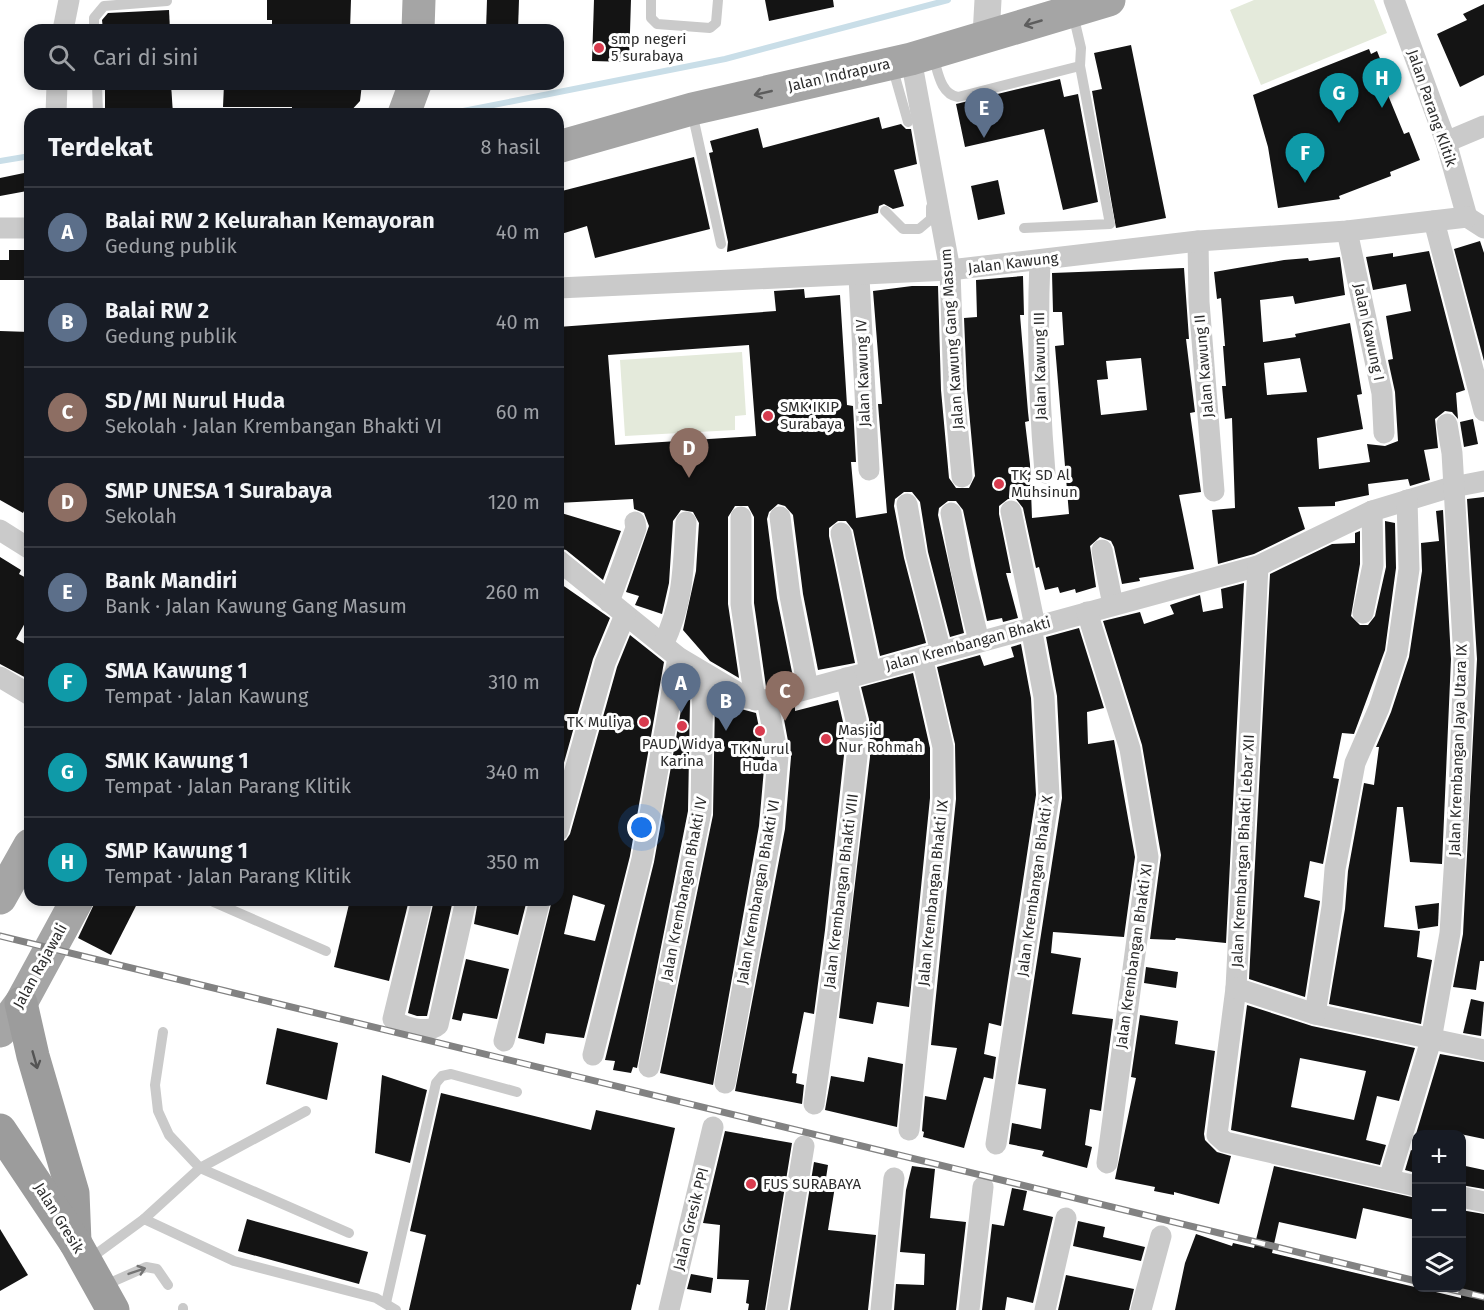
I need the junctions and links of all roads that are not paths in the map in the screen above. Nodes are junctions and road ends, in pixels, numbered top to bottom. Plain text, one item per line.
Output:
1 (69, 0) edge
2 (419, 0) edge
3 (651, 0) edge
4 (718, 0) edge
5 (988, 0) edge
6 (1109, 0) edge
7 (1394, 0) edge
8 (167, 1) edge
9 (1072, 12) junction
10 (64, 24) edge
11 (94, 24) edge
12 (418, 24) edge
13 (986, 36) junction
14 (911, 58) junction
15 (1080, 66) junction
16 (57, 90) edge
17 (97, 90) edge
18 (413, 90) edge
19 (416, 90) edge
20 (56, 108) edge
21 (98, 108) edge
22 (406, 108) edge
23 (417, 108) edge
24 (692, 109) junction
25 (908, 122) dead end
26 (1484, 126) edge
27 (1446, 142) junction
28 (564, 146) edge
29 (919, 164) dead end
30 (885, 211) dead end
31 (1434, 221) junction
32 (1476, 223) edge
33 (0, 228) edge
34 (24, 228) edge
35 (1024, 228) dead end
36 (1347, 231) junction
37 (1198, 241) junction
38 (721, 244) dead end
39 (1040, 260) junction
40 (950, 270) junction
41 (859, 276) junction
42 (564, 288) edge
43 (1484, 411) edge
44 (1447, 424) dead end
45 (1384, 433) dead end
46 (869, 470) dead end
47 (1045, 473) dead end
48 (962, 477) dead end
49 (1484, 481) edge
50 (1453, 487) junction
51 (1214, 491) dead end
52 (1407, 500) junction
53 (907, 504) dead end
54 (1011, 512) dead end
55 (1372, 512) junction
56 (951, 513) dead end
57 (741, 517) dead end
58 (780, 517) dead end
59 (635, 522) dead end
60 (686, 522) dead end
61 (0, 530) edge
62 (841, 533) dead end
63 (24, 545) edge
64 (1102, 550) dead end
65 (1258, 566) junction
66 (564, 570) edge
67 (609, 602) junction
68 (1113, 605) junction
69 (1087, 612) junction
70 (1363, 613) dead end
71 (626, 615) junction
72 (1033, 627) junction
73 (979, 641) junction
74 (670, 651) junction
75 (932, 654) junction
76 (870, 671) junction
77 (703, 673) junction
78 (0, 677) edge
79 (846, 678) junction
80 (808, 688) junction
81 (24, 691) edge
82 (761, 700) junction
83 (564, 810) edge
84 (74, 906) edge
85 (223, 906) edge
86 (421, 906) edge
87 (465, 906) edge
88 (538, 906) edge
89 (326, 951) dead end
90 (1236, 988) junction
91 (21, 1003) junction
92 (1315, 1014) junction
93 (0, 1031) edge
94 (163, 1032) dead end
95 (1431, 1040) junction
96 (504, 1041) dead end
97 (1484, 1050) edge
98 (593, 1055) dead end
99 (649, 1067) dead end
100 (725, 1083) dead end
101 (517, 1092) dead end
102 (814, 1104) dead end
103 (306, 1111) dead end
104 (713, 1127) dead end
105 (0, 1130) edge
106 (909, 1130) dead end
107 (996, 1144) dead end
108 (804, 1146) dead end
109 (1107, 1163) dead end
110 (200, 1168) junction
111 (894, 1178) dead end
112 (1389, 1179) junction
113 (1412, 1185) edge
114 (983, 1187) dead end
115 (1466, 1198) edge
116 (1484, 1202) edge
117 (1066, 1218) dead end
118 (144, 1219) junction
119 (349, 1233) dead end
120 (1161, 1236) dead end
121 (94, 1275) edge
122 (168, 1285) dead end
123 (386, 1303) junction
124 (396, 1310) edge
125 (669, 1310) edge
126 (777, 1310) edge
127 (881, 1310) edge
128 (969, 1310) edge
129 (1045, 1310) edge
130 (1141, 1310) edge

1 - 10 street
2 - 12 main road
3 - 4 lane
5 - 13 street
6 - 9 main road, Jalan Indrapura
7 - 27 street, Jalan Parang Klitik
8 - 11 lane
9 -> 13 main road, Jalan Indrapura
9 - 15 lane
13 - 14 main road, Jalan Indrapura
14 - 15 lane
14 -> 24 main road, Jalan Indrapura
14 - 25 lane
14 - 40 street, Jalan Kawung Gang Masum
15 - 35 lane
16 - 20 street
17 - 21 lane
18 - 22 main road
19 - 23 main road
24 - 28 main road, Jalan Indrapura
24 - 38 lane
26 - 27 street
27 - 32 street, Jalan Parang Klitik
29 - 30 lane
31 - 32 street, Jalan Kawung
31 - 36 street, Jalan Kawung
31 - 43 street
33 - 34 street
36 - 37 street, Jalan Kawung
36 - 45 street, Jalan Kawung I
37 - 39 street, Jalan Kawung
37 - 51 street, Jalan Kawung II
39 - 40 street, Jalan Kawung
39 - 47 street, Jalan Kawung III
40 - 41 street, Jalan Kawung
40 - 48 street, Jalan Kawung Gang Masum
41 - 42 street, Jalan Kawung
41 - 46 street, Jalan Kawung IV
44 - 50 street, Jalan Krembangan Jaya Utara IX
49 - 50 street, Jalan Krembangan Bhakti
50 - 52 street, Jalan Krembangan Bhakti
50 - 95 street, Jalan Krembangan Jaya Utara IX
52 - 55 street, Jalan Krembangan Bhakti
52 - 92 street
53 - 75 street, Jalan Krembangan Bhakti IX
54 - 72 street, Jalan Krembangan Bhakti X
55 - 65 street, Jalan Krembangan Bhakti
55 - 70 street
56 - 73 street
57 - 82 street, Jalan Krembangan Bhakti VI
58 - 80 street
59 - 67 street
60 - 74 street
61 - 63 street
62 - 76 street
64 - 68 street
65 - 68 street, Jalan Krembangan Bhakti
65 - 90 street, Jalan Krembangan Bhakti Lebar XII
66 - 67 street
67 - 71 street
68 - 69 street, Jalan Krembangan Bhakti
69 - 72 street, Jalan Krembangan Bhakti
69 - 109 street, Jalan Krembangan Bhakti XI
71 - 74 street
71 - 83 street
72 - 73 street, Jalan Krembangan Bhakti
72 - 107 street, Jalan Krembangan Bhakti X
73 - 75 street, Jalan Krembangan Bhakti
74 - 77 street
74 - 98 street
75 - 76 street, Jalan Krembangan Bhakti
75 - 106 street, Jalan Krembangan Bhakti IX
76 - 79 street, Jalan Krembangan Bhakti
77 - 82 street
77 - 99 street, Jalan Krembangan Bhakti IV
78 - 81 street
79 - 80 street, Jalan Krembangan Bhakti
79 - 102 street, Jalan Krembangan Bhakti VIII
80 - 82 street, Jalan Krembangan Bhakti
82 - 100 street, Jalan Krembangan Bhakti VI
84 - 91 main road, Jalan Rajawali
85 - 89 lane
86 - 87 street
88 - 96 street
90 - 92 street
90 - 112 street, Jalan Krembangan Bhakti Lebar XII
91 - 93 main road, Jalan Rajawali
91 -> 121 highway
92 - 95 street
94 - 110 lane
95 - 97 street
95 - 112 street, Jalan Krembangan Jaya Utara IX
101 - 123 lane
103 - 110 lane
104 - 125 street, Jalan Gresik PPI
105 - 121 highway, Jalan Gresik
108 - 126 street
110 - 118 lane
110 - 119 lane
111 - 127 street
112 - 113 street
114 - 128 street
115 - 116 street
117 - 129 street
118 - 121 lane
118 - 123 lane
120 - 130 street
121 -> 122 lane
123 - 124 lane

